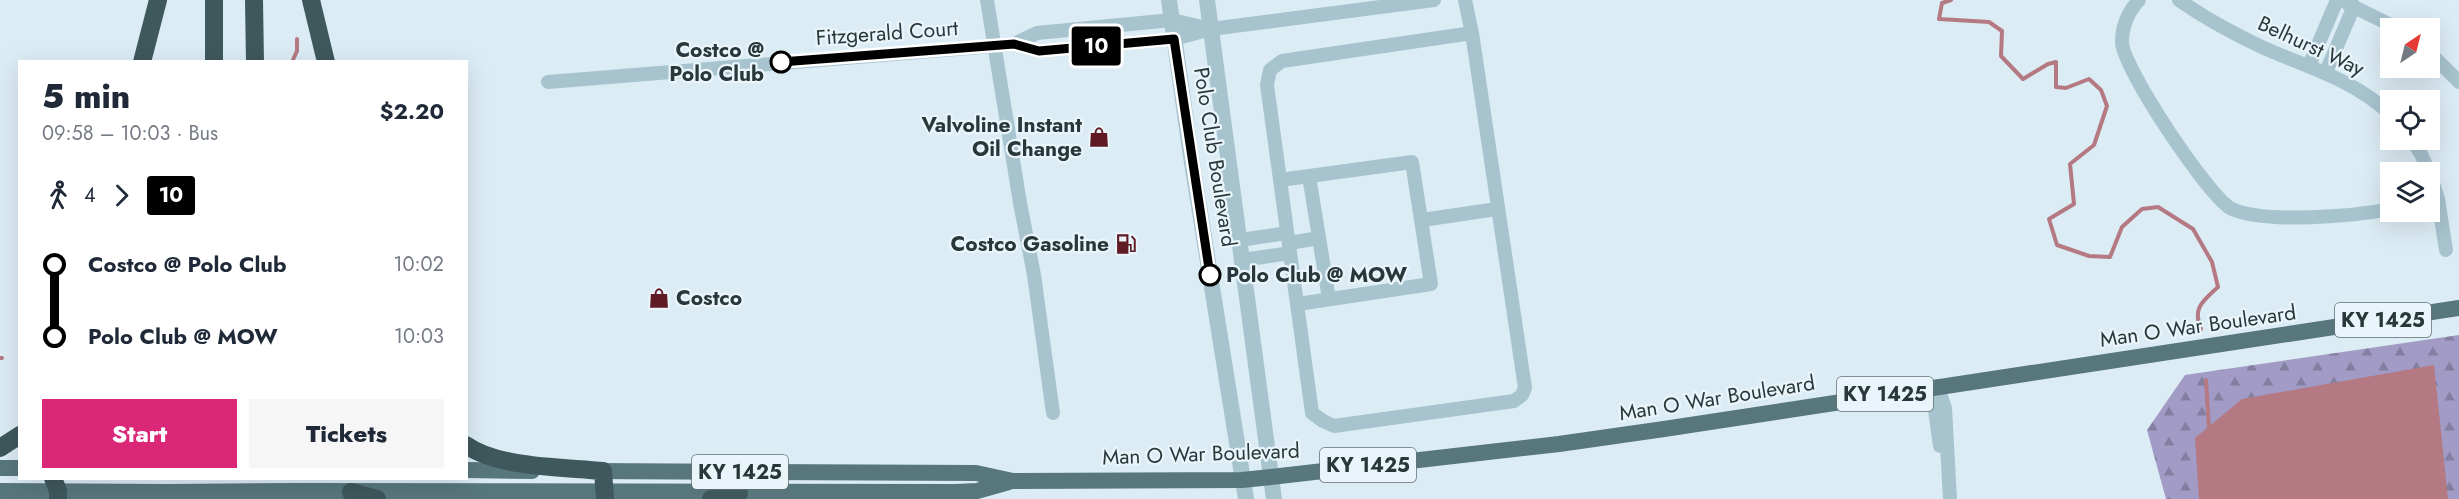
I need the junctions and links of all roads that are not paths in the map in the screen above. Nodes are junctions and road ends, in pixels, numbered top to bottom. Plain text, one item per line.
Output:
1 (158, 0) edge
2 (214, 0) edge
3 (254, 0) edge
4 (311, 0) edge
5 (987, 0) edge
6 (1169, 0) edge
7 (1207, 0) edge
8 (1434, 0) edge
9 (1465, 0) edge
10 (2139, 0) edge
11 (2179, 0) edge
12 (2338, 0) edge
13 (2355, 6) junction
14 (2380, 19) edge
15 (1172, 20) junction
16 (1211, 28) junction
17 (1472, 33) junction
18 (1174, 39) junction
19 (1014, 44) junction
20 (994, 46) junction
21 (143, 60) edge
22 (214, 60) edge
23 (255, 60) edge
24 (326, 60) edge
25 (2440, 61) edge
26 (2308, 66) junction
27 (2326, 72) junction
28 (548, 82) dead end
29 (2459, 82) edge
30 (2380, 106) edge
31 (1309, 176) junction
32 (1280, 180) junction
33 (1497, 209) junction
34 (2380, 210) edge
35 (1422, 220) junction
36 (2439, 222) edge
37 (1319, 238) junction
38 (1240, 240) junction
39 (1289, 243) junction
40 (2446, 250) dead end
41 (1243, 260) junction
42 (1329, 299) junction
43 (1298, 304) junction
44 (2459, 308) edge
45 (1937, 386) junction
46 (1053, 413) dead end
47 (18, 436) edge
48 (468, 447) edge
49 (0, 448) edge
50 (0, 468) edge
51 (18, 468) edge
52 (468, 470) edge
53 (603, 471) junction
54 (1271, 477) junction
55 (211, 480) edge
56 (254, 480) edge
57 (268, 480) edge
58 (1242, 480) junction
59 (1012, 481) junction
60 (56, 490) edge
61 (0, 491) edge
62 (351, 492) junction
63 (739, 493) junction
64 (605, 496) edge
65 (211, 499) edge
66 (253, 499) edge
67 (268, 499) edge
68 (377, 499) edge
69 (711, 499) edge
70 (1246, 499) edge
71 (1274, 499) edge
72 (1950, 499) edge

1 - 21 highway
2 - 22 highway
3 - 23 highway
4 - 24 highway
5 - 20 street
6 - 15 street, Polo Club Boulevard
7 - 16 street, Polo Club Boulevard
8 - 16 street
9 - 17 street
10 - 34 street
11 - 26 street, Belhurst Way
12 - 13 street
12 - 26 street
13 - 14 street
13 - 27 street
15 - 16 street, Fitzgerald Court
15 - 18 street, Polo Club Boulevard
15 - 19 street, Fitzgerald Court
16 - 18 street, Fitzgerald Court
16 - 38 street, Polo Club Boulevard
17 - 32 street
17 - 33 street
18 - 19 street, Fitzgerald Court
18 - 58 street, Polo Club Boulevard
19 - 20 street, Fitzgerald Court
20 - 28 street, Fitzgerald Court
20 - 46 street
25 - 29 street
26 - 27 street, Belhurst Way
27 - 30 street, Belhurst Way
31 - 32 street
31 - 35 street
31 - 37 street
32 - 39 street
33 - 35 street
33 - 43 street
35 - 42 street
36 - 40 street
37 - 39 street
37 - 42 street
38 - 39 street
38 - 41 street, Polo Club Boulevard
39 - 41 street
39 - 43 street
41 - 54 street, Polo Club Boulevard
42 - 43 street
44 - 45 main road, Man O War Boulevard / KY 1425
45 - 54 main road, Man O War Boulevard / KY 1425
45 - 72 street
47 - 49 highway
48 - 53 highway
50 - 51 main road
52 - 53 main road, Man O War Boulevard / KY 1425
53 - 59 main road, Man O War Boulevard / KY 1425
53 - 64 highway
54 - 58 main road, Man O War Boulevard / KY 1425
54 - 71 street, Polo Club Boulevard
55 - 65 highway
56 - 66 highway
57 - 67 highway
58 - 59 main road, Man O War Boulevard / KY 1425
58 - 70 street, Polo Club Boulevard
59 - 63 main road, Man O War Boulevard / KY 1425
60 - 61 main road, Man O War Boulevard / KY 1425
60 - 62 main road, Man O War Boulevard / KY 1425, bridge
62 - 64 main road, Man O War Boulevard / KY 1425
62 - 68 highway
63 - 64 main road, Man O War Boulevard / KY 1425
63 - 69 highway

